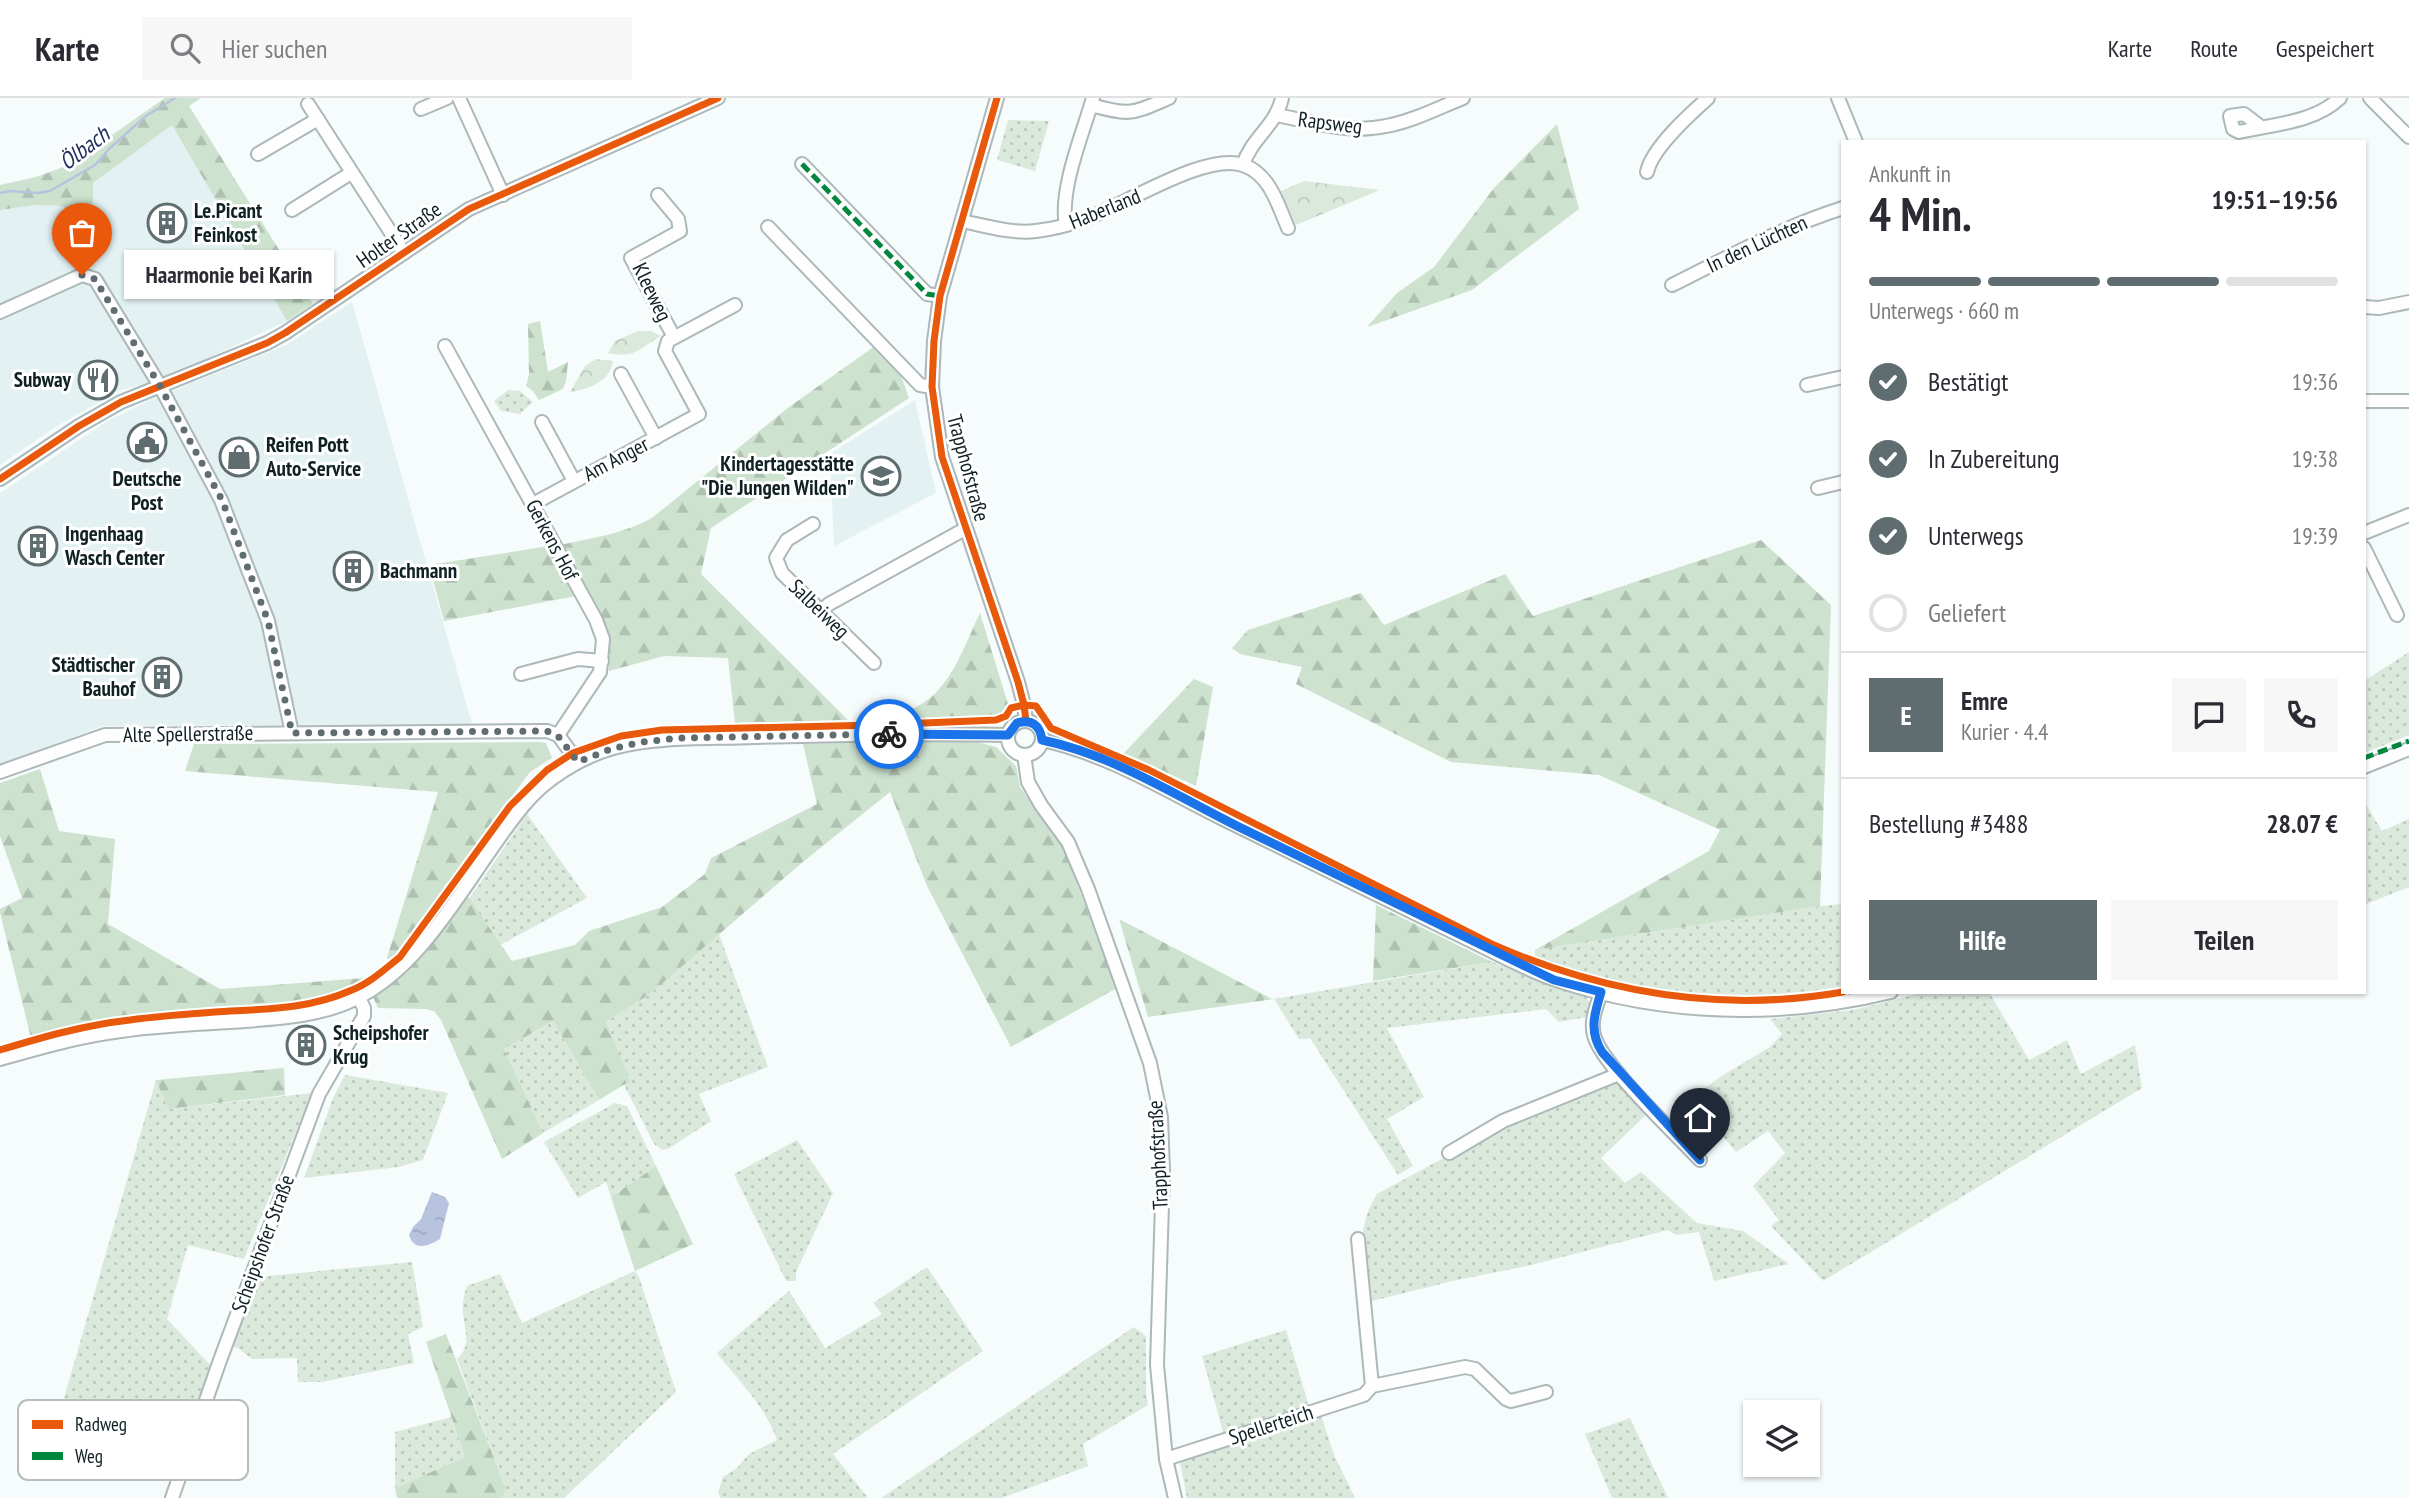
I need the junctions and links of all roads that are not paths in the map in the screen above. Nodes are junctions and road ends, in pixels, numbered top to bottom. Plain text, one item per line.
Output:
1 (447, 98) edge
2 (459, 98) edge
3 (718, 98) edge
4 (997, 98) edge
5 (1169, 98) edge
6 (1282, 98) edge
7 (1463, 98) edge
8 (1708, 98) edge
9 (1838, 98) edge
10 (2340, 98) edge
11 (2370, 98) edge
12 (1092, 102) edge
13 (308, 104) dead end
14 (421, 109) dead end
15 (1277, 115) junction
16 (318, 119) junction
17 (2261, 127) dead end
18 (2409, 137) edge
19 (1855, 140) edge
20 (258, 154) dead end
21 (802, 164) dead end
22 (1243, 165) junction
23 (1647, 172) dead end
24 (351, 173) junction
25 (503, 195) junction
26 (658, 195) dead end
27 (1841, 209) edge
28 (292, 210) dead end
29 (962, 221) junction
30 (1066, 225) junction
31 (768, 228) dead end
32 (1288, 228) dead end
33 (404, 253) junction
34 (1672, 285) dead end
35 (940, 296) junction
36 (2409, 302) edge
37 (735, 305) dead end
38 (2366, 307) edge
39 (0, 312) edge
40 (674, 337) junction
41 (445, 346) dead end
42 (621, 374) dead end
43 (1841, 377) edge
44 (1807, 385) dead end
45 (160, 386) junction
46 (932, 387) junction
47 (2366, 401) edge
48 (2409, 401) edge
49 (542, 422) dead end
50 (656, 438) junction
51 (0, 479) edge
52 (575, 481) junction
53 (1841, 482) edge
54 (1818, 488) dead end
55 (533, 504) junction
56 (2409, 515) edge
57 (813, 524) dead end
58 (965, 529) junction
59 (2366, 532) edge
60 (2366, 552) edge
61 (821, 611) junction
62 (2397, 615) dead end
63 (602, 661) junction
64 (874, 663) dead end
65 (521, 674) dead end
66 (1026, 721) junction
67 (292, 733) junction
68 (1008, 735) junction
69 (558, 736) junction
70 (1042, 740) junction
71 (2409, 749) edge
72 (1024, 755) junction
73 (578, 762) junction
74 (2366, 766) edge
75 (0, 772) edge
76 (1601, 992) junction
77 (1883, 994) edge
78 (359, 998) junction
79 (0, 1059) edge
80 (1619, 1074) junction
81 (1449, 1153) dead end
82 (1700, 1160) dead end
83 (1358, 1239) dead end
84 (1372, 1386) junction
85 (1546, 1392) dead end
86 (206, 1400) edge
87 (1166, 1459) junction
88 (178, 1480) edge
89 (172, 1498) edge
90 (1175, 1498) edge

1 - 14 street
2 - 25 street
3 - 25 street, Holter Straße
4 - 29 street, Trapphofstraße
5 - 12 street
6 - 15 street
7 - 15 street, Rapsweg
8 - 23 street
9 - 19 street
10 - 17 street
11 - 18 street
12 - 30 street
13 - 16 street
15 - 22 street
16 - 20 street
16 - 24 street
21 - 35 street
22 - 30 street, Haberland
22 - 32 street
24 - 28 street
24 - 33 street
25 - 33 street, Holter Straße
26 - 40 street, Kleeweg
27 - 34 street, In den Lüchten
29 - 30 street, Haberland
29 - 35 street, Trapphofstraße
31 - 46 street
33 - 45 street, Holter Straße
35 - 46 street, Trapphofstraße
36 - 38 street
37 - 40 street
39 - 45 street
40 - 50 street, Am Anger
41 - 55 street, Gerkens Hof
42 - 50 street
43 - 44 street
45 - 51 street, Holter Straße
45 - 67 street
46 - 58 street, Trapphofstraße
47 - 48 street
49 - 52 street
50 - 52 street, Am Anger
52 - 55 street, Am Anger
53 - 54 street
55 - 63 street, Gerkens Hof
56 - 59 street
57 - 61 street, Salbeiweg
58 - 61 street
58 - 66 street, Trapphofstraße
60 - 62 street
61 - 64 street, Salbeiweg
63 - 65 street
63 - 69 street
66 - 68 street
66 - 70 street
67 - 69 street, Alte Spellerstraße
67 - 75 street, Alte Spellerstraße
68 - 72 street
68 - 73 street
69 - 73 street
70 - 72 street
70 - 76 street
71 - 74 street
72 - 87 street, Trapphofstraße
73 - 78 street
76 - 77 street
76 - 80 street
78 - 79 street
78 - 86 street, Scheipshofer Straße
80 - 81 street
80 - 82 street
83 - 84 street
84 - 85 street, Spellerteich
84 - 87 street, Spellerteich
87 - 90 street, Trapphofstraße
88 - 89 street, Scheipshofer Straße

